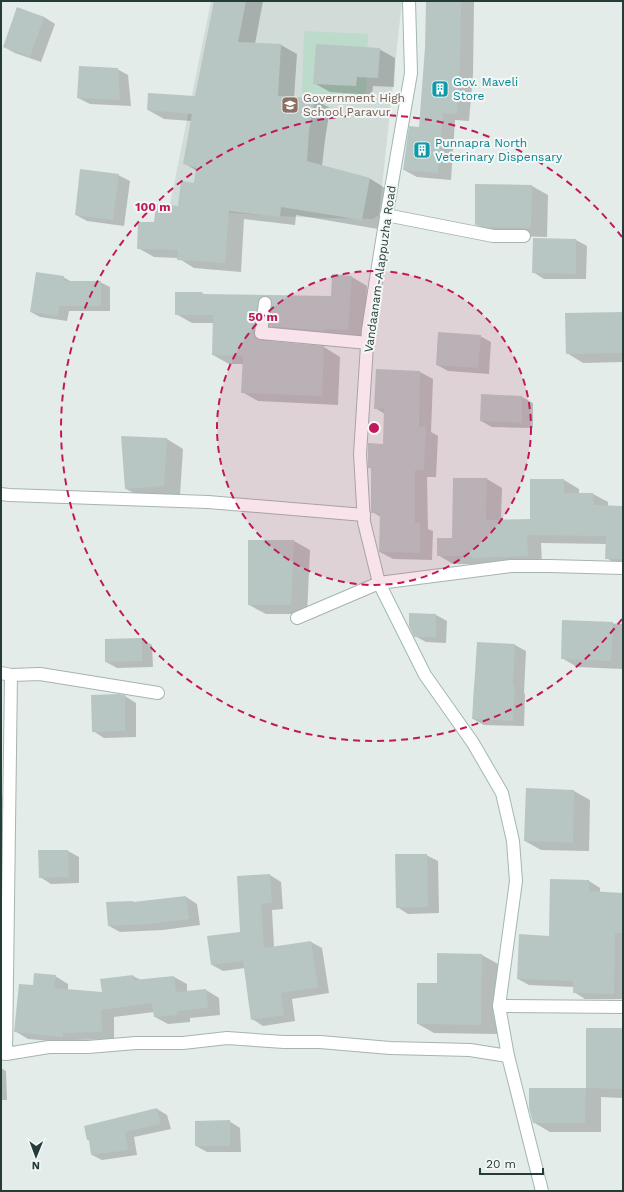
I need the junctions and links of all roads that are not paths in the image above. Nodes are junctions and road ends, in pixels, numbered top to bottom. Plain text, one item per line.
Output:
1 (409, 1) edge
2 (386, 215) junction
3 (524, 236) dead end
4 (265, 303) dead end
5 (368, 343) junction
6 (1, 494) edge
7 (364, 515) junction
8 (623, 568) edge
9 (379, 583) junction
10 (297, 618) dead end
11 (6, 674) edge
12 (158, 693) dead end
13 (499, 1006) junction
14 (623, 1007) edge
15 (4, 1053) edge
16 (508, 1056) junction
17 (542, 1191) edge

1 - 2 street, Vandaanam-Alappuzha Road
2 - 3 street
2 - 5 street, Vandaanam-Alappuzha Road
4 - 5 street
5 - 7 street, Vandaanam-Alappuzha Road
6 - 7 street
7 - 9 street, Vandaanam-Alappuzha Road
8 - 9 street
9 - 10 street
9 - 13 street, Vandaanam-Alappuzha Road
11 - 12 street
11 - 15 street
13 - 14 street
13 - 16 street, Vandaanam-Alappuzha Road
15 - 16 street
16 - 17 street, Vandaanam-Alappuzha Road

